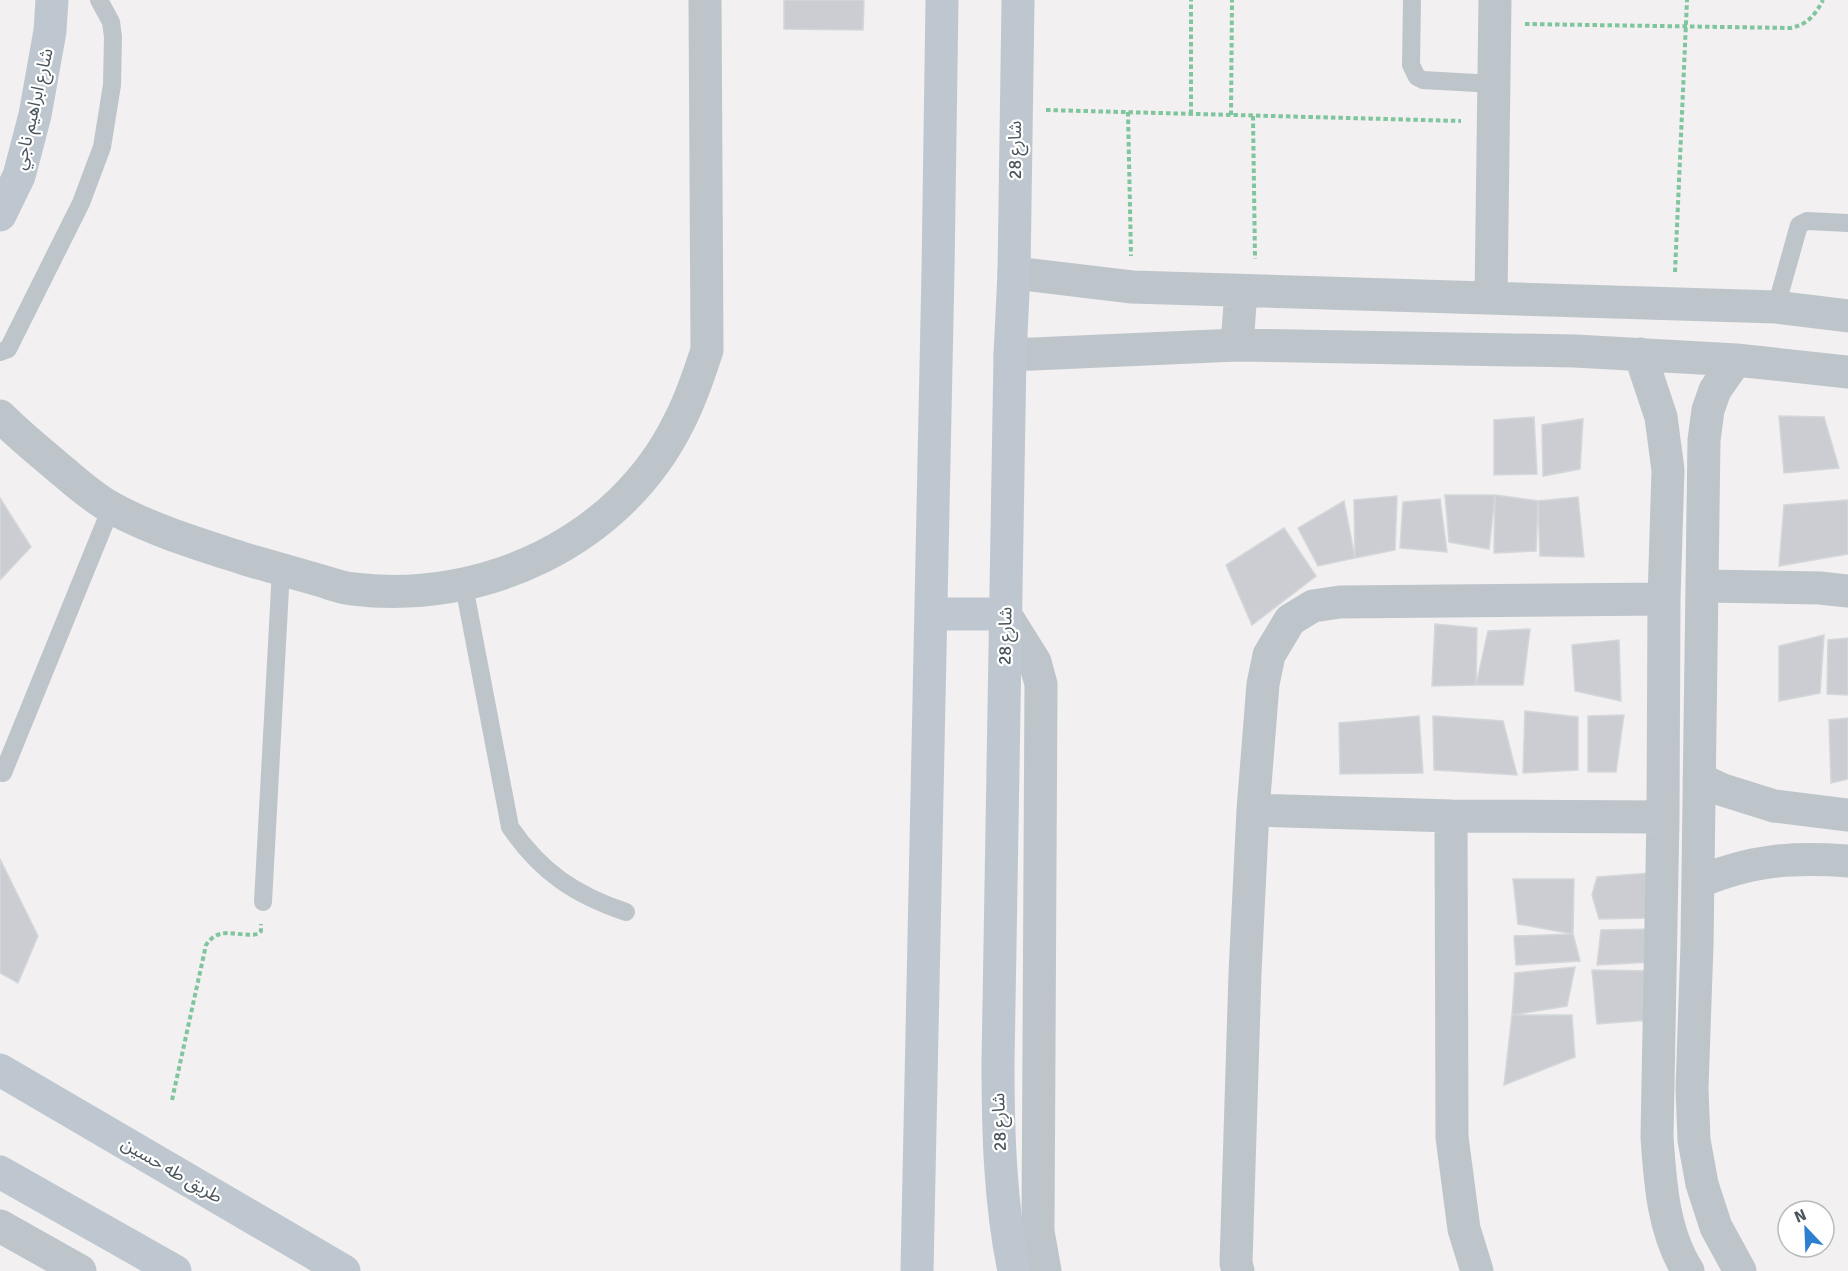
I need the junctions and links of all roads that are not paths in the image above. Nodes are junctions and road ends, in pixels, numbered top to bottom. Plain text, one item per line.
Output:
1 (52, 0) edge
2 (99, 0) edge
3 (705, 0) edge
4 (942, 0) edge
5 (1018, 0) edge
6 (1412, 0) edge
7 (1495, 12) edge
8 (1494, 84) junction
9 (0, 215) edge
10 (1848, 223) edge
11 (1014, 273) junction
12 (1248, 291) junction
13 (1491, 298) junction
14 (1776, 307) junction
15 (1848, 316) edge
16 (1237, 345) junction
17 (0, 352) edge
18 (1640, 354) junction
19 (1010, 355) junction
20 (1736, 360) junction
21 (1848, 372) edge
22 (6, 427) edge
23 (111, 508) junction
24 (281, 570) junction
25 (464, 586) junction
26 (1704, 586) junction
27 (1848, 591) edge
28 (1664, 599) junction
29 (931, 614) junction
30 (1005, 614) junction
31 (3, 773) dead end
32 (1699, 779) junction
33 (1253, 810) junction
34 (1848, 815) edge
35 (1451, 816) junction
36 (1663, 817) junction
37 (1848, 861) edge
38 (1698, 882) junction
39 (263, 902) road end
40 (626, 912) dead end
41 (0, 1070) edge
42 (0, 1172) edge
43 (0, 1226) edge
44 (1006, 1267) edge
45 (920, 1270) edge
46 (80, 1271) edge
47 (176, 1271) edge
48 (344, 1271) edge
49 (1044, 1271) edge
50 (1238, 1271) edge
51 (1477, 1271) edge
52 (1688, 1271) edge
53 (1740, 1271) edge

1 - 9 street, شارع ابراهيم ناجي
2 - 17 lane
3 - 25 street
4 - 29 street
5 - 11 street, شارع 28
6 - 8 lane
7 - 8 street
8 - 13 street
10 - 14 lane
11 - 12 street
11 - 19 street, شارع 28
12 - 13 street
12 - 16 street
13 - 14 street
14 - 15 street
16 - 18 street
16 - 19 street
18 - 20 street
18 - 28 street
19 - 30 street, شارع 28
20 - 21 street
20 - 26 street
22 - 23 street
23 - 24 street
23 - 31 lane
24 - 25 street
24 - 39 lane
25 - 40 lane
26 - 27 street
26 - 32 street
28 - 33 street
28 - 36 street
29 - 30 street
29 - 45 street
30 - 44 street, شارع 28
30 - 49 street
32 - 34 street
32 - 38 street
33 - 35 street
33 - 50 street
35 - 36 street
35 - 51 street
36 - 52 street
37 - 38 street
38 - 53 street
41 - 48 street, طريق طه حسين
42 - 47 street
43 - 46 street

